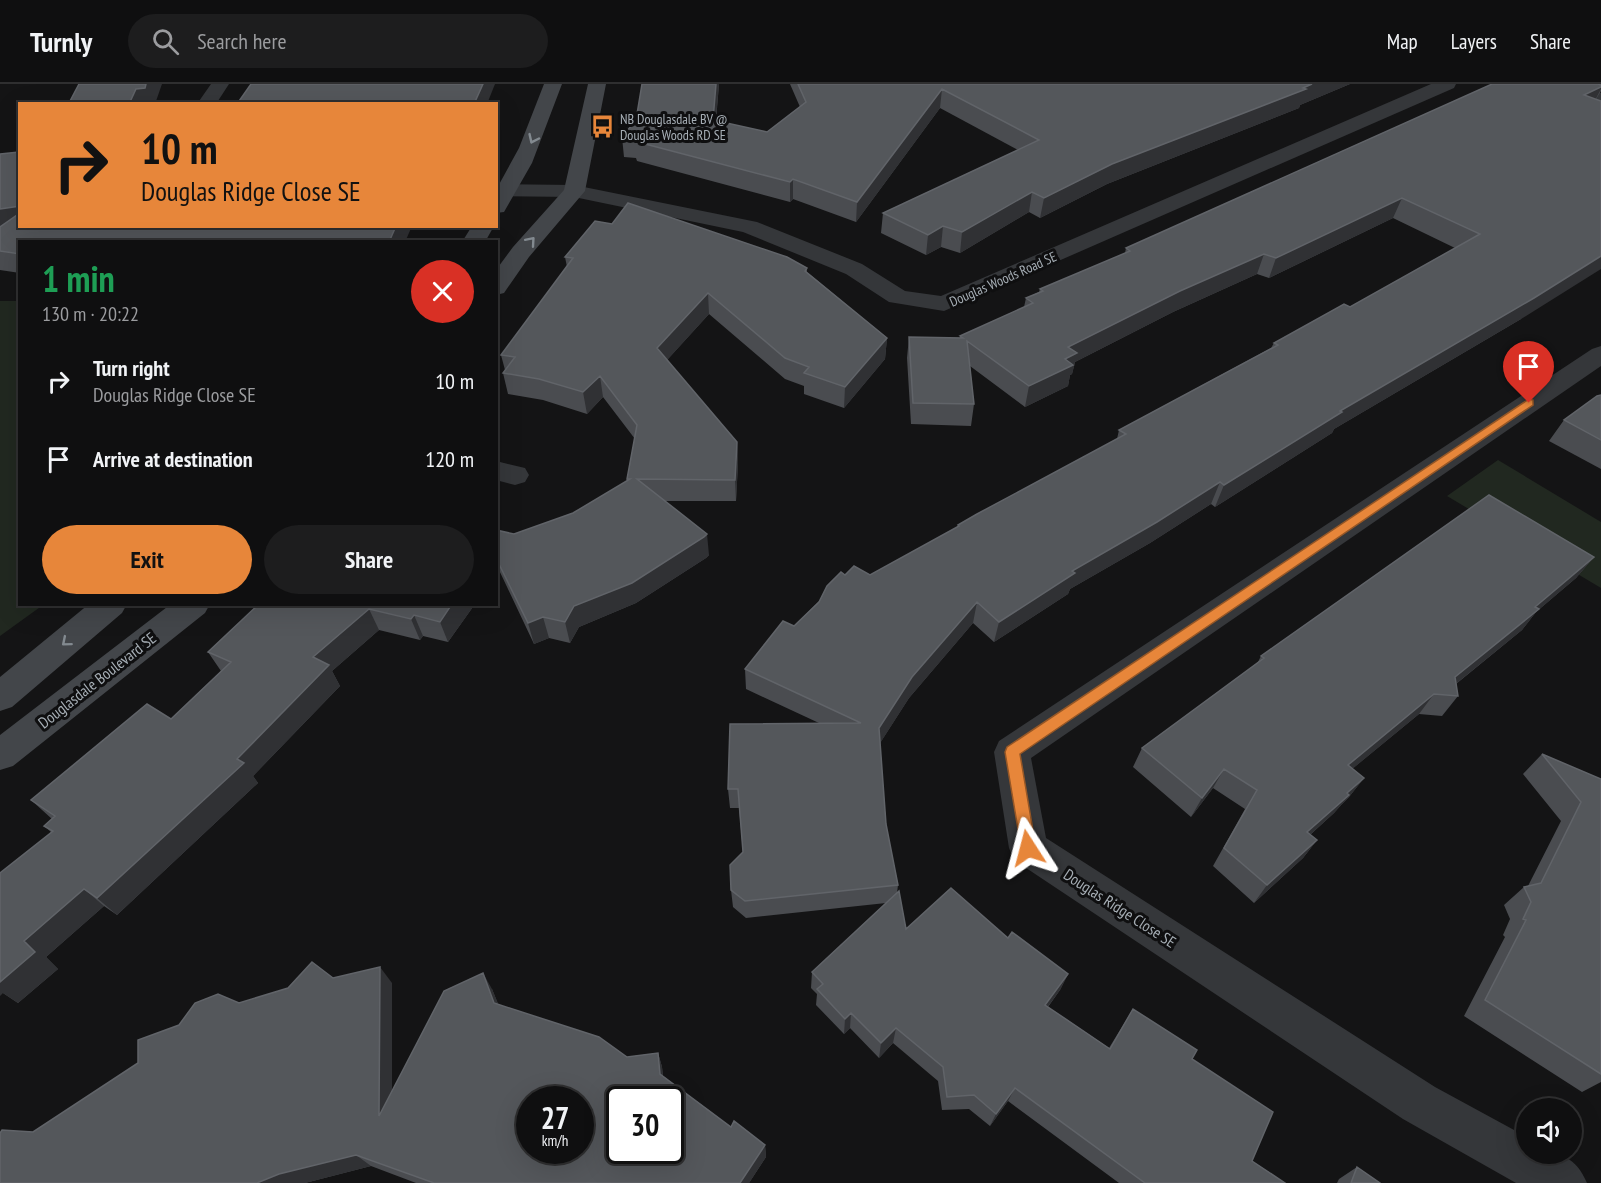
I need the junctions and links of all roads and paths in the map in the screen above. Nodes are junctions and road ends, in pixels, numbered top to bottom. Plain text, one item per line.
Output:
1 (220, 84) edge
2 (553, 84) edge
3 (597, 84) edge
4 (1447, 84) edge
5 (1558, 84) edge
6 (1601, 99) edge
7 (207, 102) edge
8 (574, 191) junction
9 (500, 196) edge
10 (498, 285) edge
11 (1601, 354) edge
12 (109, 606) edge
13 (191, 606) edge
14 (0, 697) edge
15 (0, 755) edge
16 (1563, 1183) edge

1 - 7 street
2 -> 9 street
3 - 8 street
4 - 8 street, Douglas Woods Road SE
5 - 6 street
8 - 9 street, Douglas Woods Road SE
10 -> 8 street
11 - 16 street, Douglas Ridge Close SE
12 -> 14 street
13 - 15 street, Douglasdale Boulevard SE

